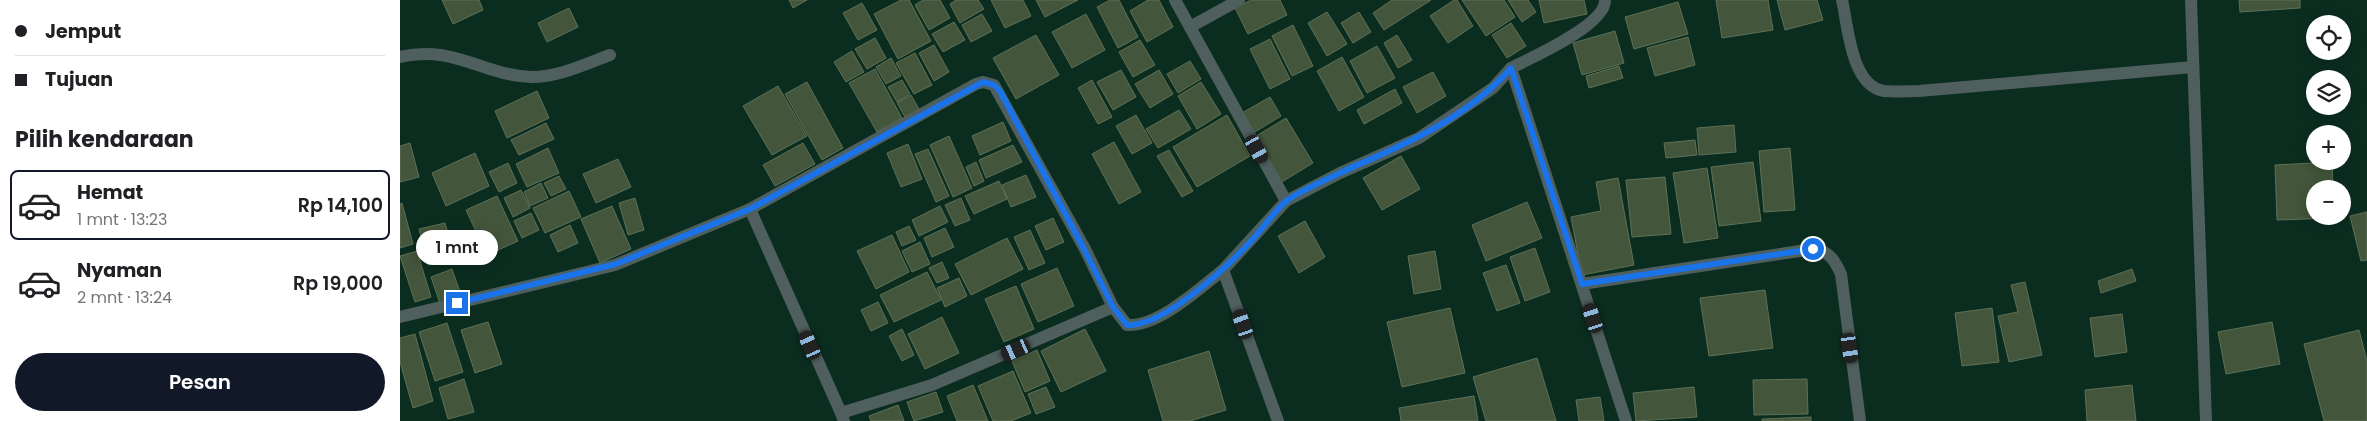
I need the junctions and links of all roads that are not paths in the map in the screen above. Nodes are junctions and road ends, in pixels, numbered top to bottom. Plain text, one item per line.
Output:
1 (1175, 0) edge
2 (1239, 0) edge
3 (1605, 0) edge
4 (1842, 0) edge
5 (2191, 0) edge
6 (1190, 27) junction
7 (610, 55) dead end
8 (400, 57) edge
9 (2193, 67) junction
10 (1511, 68) junction
11 (1286, 201) junction
12 (750, 209) junction
13 (1223, 270) junction
14 (1582, 284) junction
15 (1113, 307) junction
16 (400, 317) edge
17 (842, 417) edge
18 (1278, 421) edge
19 (1626, 421) edge
20 (1860, 421) edge
21 (2206, 421) edge

1 - 6 street
2 - 6 street
3 - 10 street
4 - 9 street
5 - 9 street
6 - 11 street
7 - 8 street
9 - 21 street
10 - 11 street
10 - 14 street
11 - 13 street
12 - 15 street
12 - 16 street
12 - 17 street
13 - 15 street
13 - 18 street
14 - 19 street
14 - 20 street
15 - 17 street

